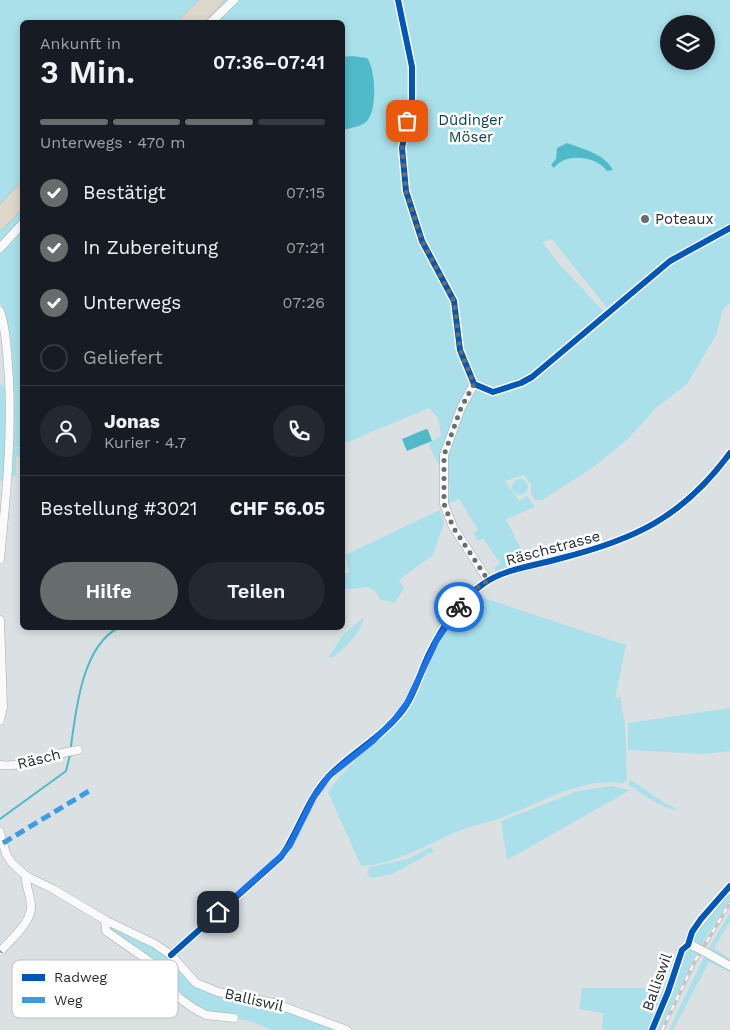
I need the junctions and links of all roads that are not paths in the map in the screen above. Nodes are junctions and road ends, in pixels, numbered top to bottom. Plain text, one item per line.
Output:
1 (207, 0) edge
2 (218, 0) edge
3 (234, 0) edge
4 (398, 0) edge
5 (187, 20) edge
6 (198, 20) edge
7 (214, 20) edge
8 (20, 191) edge
9 (20, 203) edge
10 (0, 212) edge
11 (0, 224) edge
12 (20, 226) edge
13 (730, 228) edge
14 (0, 248) edge
15 (0, 311) edge
16 (474, 384) junction
17 (730, 453) edge
18 (0, 559) edge
19 (488, 580) junction
20 (0, 620) edge
21 (0, 720) edge
22 (78, 750) dead end
23 (0, 765) edge
24 (0, 832) edge
25 (26, 876) junction
26 (730, 886) edge
27 (105, 920) junction
28 (691, 946) junction
29 (1, 951) edge
30 (171, 955) junction
31 (148, 960) edge
32 (175, 960) edge
33 (178, 964) edge
34 (730, 966) edge
35 (178, 994) edge
36 (234, 1018) dead end
37 (347, 1030) edge
38 (652, 1030) edge

1 - 5 highway
2 - 6 highway
3 - 7 street
4 - 16 street
8 - 10 highway
9 - 11 highway
12 - 14 street
13 - 16 street
15 - 18 street
16 - 19 street
17 - 19 street, Räschstrasse
19 - 30 street, Räschstrasse
20 - 21 street
22 - 23 street, Räsch
24 - 25 street
25 - 27 street
25 - 29 street
26 - 28 street, Balliswil
27 - 30 street
27 - 31 street
28 - 34 street, bridge
28 - 38 street, Balliswil
30 - 32 street, Balliswil
33 - 37 street, Balliswil
35 - 36 street

